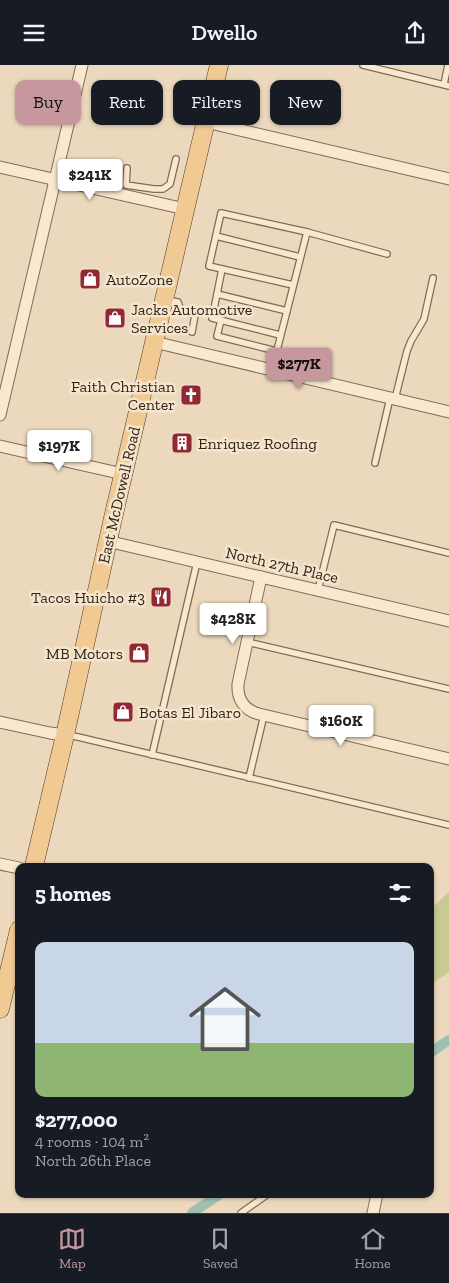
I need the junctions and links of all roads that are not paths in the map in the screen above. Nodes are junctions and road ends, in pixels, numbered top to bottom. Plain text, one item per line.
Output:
1 (82, 65) edge
2 (219, 65) edge
3 (363, 65) edge
4 (448, 65) edge
5 (216, 80) edge
6 (446, 85) edge
7 (205, 125) edge
8 (219, 125) edge
9 (176, 159) dead end
10 (0, 167) edge
11 (127, 168) dead end
12 (449, 179) edge
13 (56, 181) junction
14 (125, 190) junction
15 (185, 209) junction
16 (307, 232) junction
17 (216, 236) junction
18 (388, 254) dead end
19 (300, 257) junction
20 (222, 269) junction
21 (433, 279) dead end
22 (293, 285) junction
23 (216, 295) junction
24 (164, 299) junction
25 (287, 311) junction
26 (221, 320) junction
27 (192, 332) dead end
28 (280, 335) junction
29 (154, 342) junction
30 (276, 351) junction
31 (272, 369) junction
32 (392, 399) junction
33 (449, 412) edge
34 (0, 415) edge
35 (0, 446) edge
36 (375, 463) dead end
37 (123, 474) junction
38 (107, 541) junction
39 (449, 553) edge
40 (197, 562) junction
41 (261, 577) junction
42 (318, 590) junction
43 (449, 621) edge
44 (247, 642) junction
45 (449, 689) edge
46 (264, 715) junction
47 (0, 722) edge
48 (65, 735) junction
49 (152, 755) junction
50 (449, 759) edge
51 (249, 778) junction
52 (449, 825) edge
53 (35, 863) edge
54 (0, 864) edge
55 (15, 867) edge
56 (15, 947) edge
57 (0, 1009) edge
58 (262, 1198) edge
59 (376, 1198) edge
60 (241, 1213) edge
61 (373, 1213) edge

1 - 13 street
2 - 5 main road, East McDowell Road
3 - 6 lane
4 - 6 lane
7 - 15 main road, East McDowell Road
8 - 12 street
9 - 14 lane
10 - 13 street
11 - 14 lane
13 - 14 street
13 - 34 street
14 - 15 street
15 - 24 main road, East McDowell Road
16 - 17 lane
16 - 18 lane
16 - 19 lane
17 - 19 lane
17 - 20 lane
19 - 22 lane
20 - 22 lane
20 - 23 lane
21 - 32 lane
22 - 25 lane
23 - 25 lane
23 - 26 lane
24 - 27 lane
24 - 29 main road, East McDowell Road
25 - 28 lane
26 - 28 lane
26 - 30 lane
28 - 30 lane
29 - 31 street
29 - 37 main road, East McDowell Road
30 - 31 lane
31 - 32 street
32 - 33 street
32 - 36 lane
35 - 37 street
37 - 38 main road, East McDowell Road
38 - 40 street, North 27th Place
38 - 48 main road, East McDowell Road
39 - 42 lane
40 - 41 street, North 27th Place
40 - 49 lane
41 - 42 street, North 27th Place
41 - 44 street
42 - 43 street, North 27th Place
44 - 45 lane
44 - 46 street
46 - 50 street
46 - 51 lane
47 - 48 street
48 - 49 lane
48 - 53 main road, East McDowell Road
49 - 51 lane
51 - 52 lane
54 - 55 street
56 - 57 main road
58 - 60 lane
59 - 61 street

